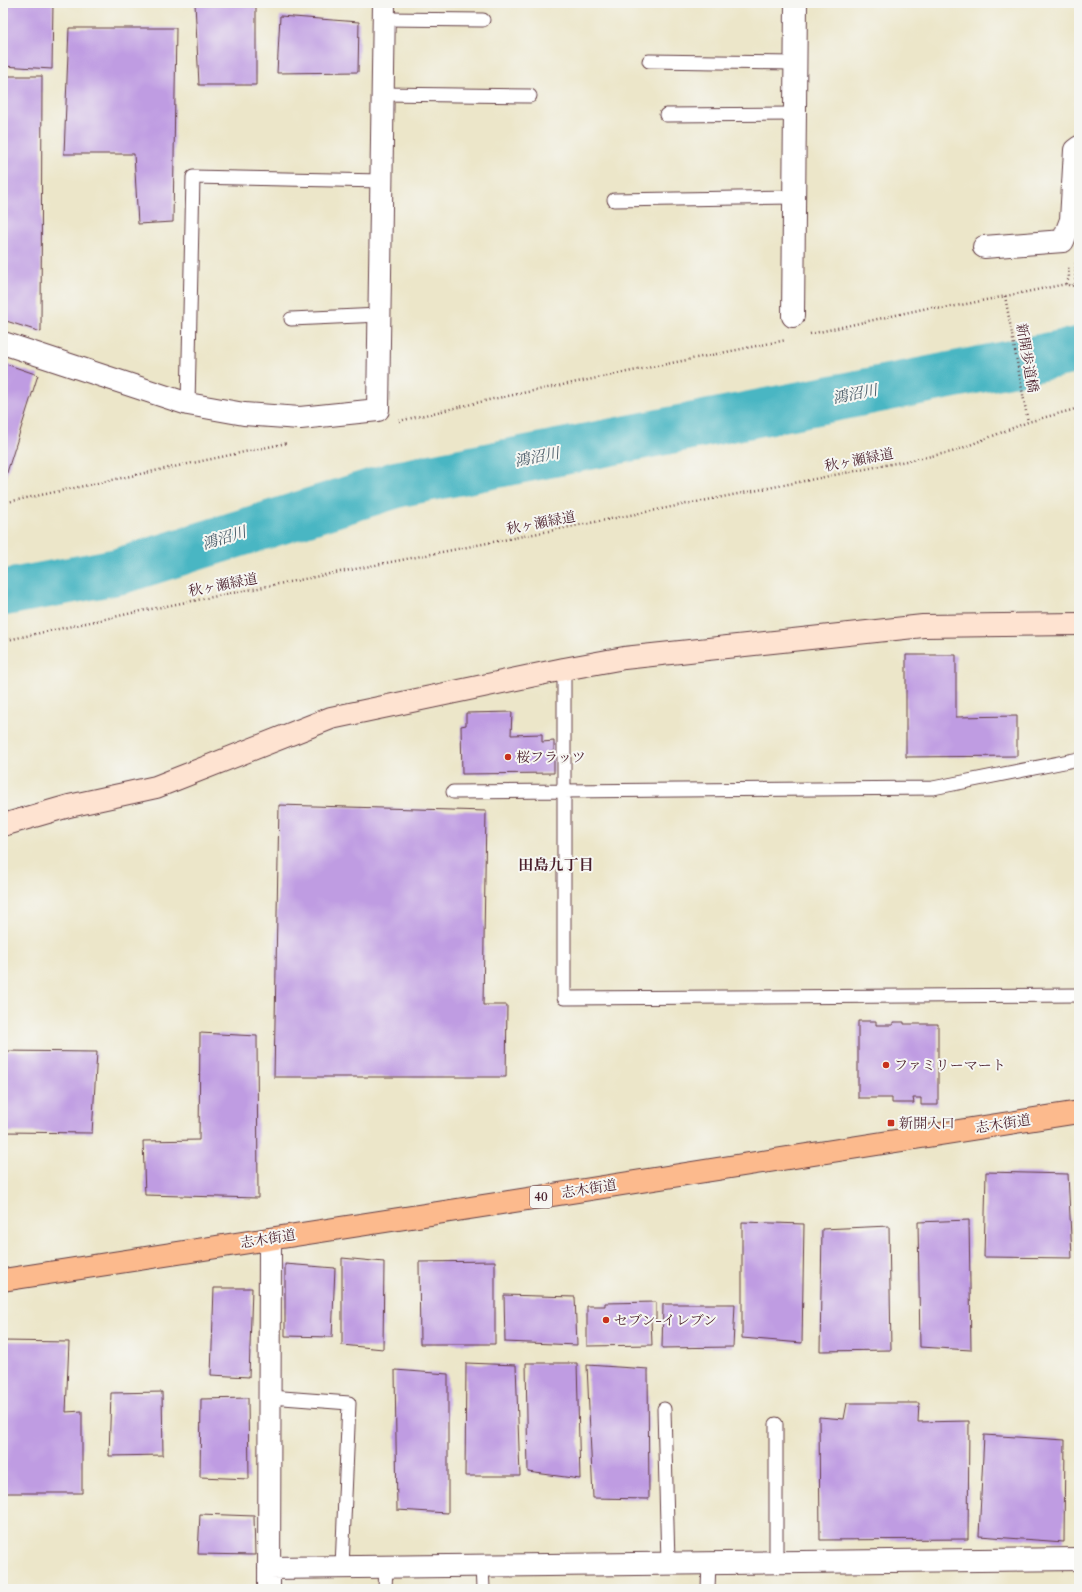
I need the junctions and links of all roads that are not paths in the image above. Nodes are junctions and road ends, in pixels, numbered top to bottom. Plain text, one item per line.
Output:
1 (796, 3) edge
2 (384, 11) edge
3 (483, 20) dead end
4 (649, 61) dead end
5 (795, 64) junction
6 (383, 94) junction
7 (530, 96) dead end
8 (795, 114) junction
9 (666, 115) dead end
10 (1079, 147) edge
11 (382, 181) junction
12 (794, 197) junction
13 (614, 200) dead end
14 (984, 247) dead end
15 (380, 315) junction
16 (793, 316) dead end
17 (291, 319) dead end
18 (3, 343) edge
19 (188, 404) junction
20 (1079, 624) edge
21 (564, 669) junction
22 (1079, 759) edge
23 (453, 792) dead end
24 (564, 792) junction
25 (3, 825) edge
26 (1079, 995) edge
27 (1079, 1112) edge
28 (270, 1239) junction
29 (3, 1280) edge
30 (270, 1397) junction
31 (664, 1409) dead end
32 (776, 1424) dead end
33 (1079, 1559) edge
34 (776, 1562) junction
35 (668, 1563) junction
36 (709, 1563) junction
37 (482, 1565) junction
38 (342, 1567) junction
39 (386, 1567) junction
40 (269, 1578) edge
41 (385, 1589) edge
42 (483, 1589) edge
43 (708, 1589) edge

1 - 5 street
2 - 3 lane
2 - 6 street
4 - 5 lane
5 - 8 street
6 - 7 lane
6 - 11 street
8 - 9 lane
8 - 12 street
10 - 14 street
11 - 15 street
11 - 19 lane
12 - 13 lane
12 - 16 street
15 - 17 lane
15 - 19 street
18 - 19 street
20 - 21 street
21 - 24 lane
21 - 25 street
22 - 24 lane
23 - 24 lane
24 - 26 lane
27 - 28 main road, 志木街道 / 40
28 - 29 main road, 志木街道 / 40
28 - 30 street
30 - 38 lane
30 - 40 street
31 - 35 lane
32 - 34 lane
33 - 34 street
34 - 36 street
35 - 36 street
35 - 37 street
36 - 43 lane
37 - 39 street
37 - 42 lane
38 - 39 street
38 - 40 street
39 - 41 lane

